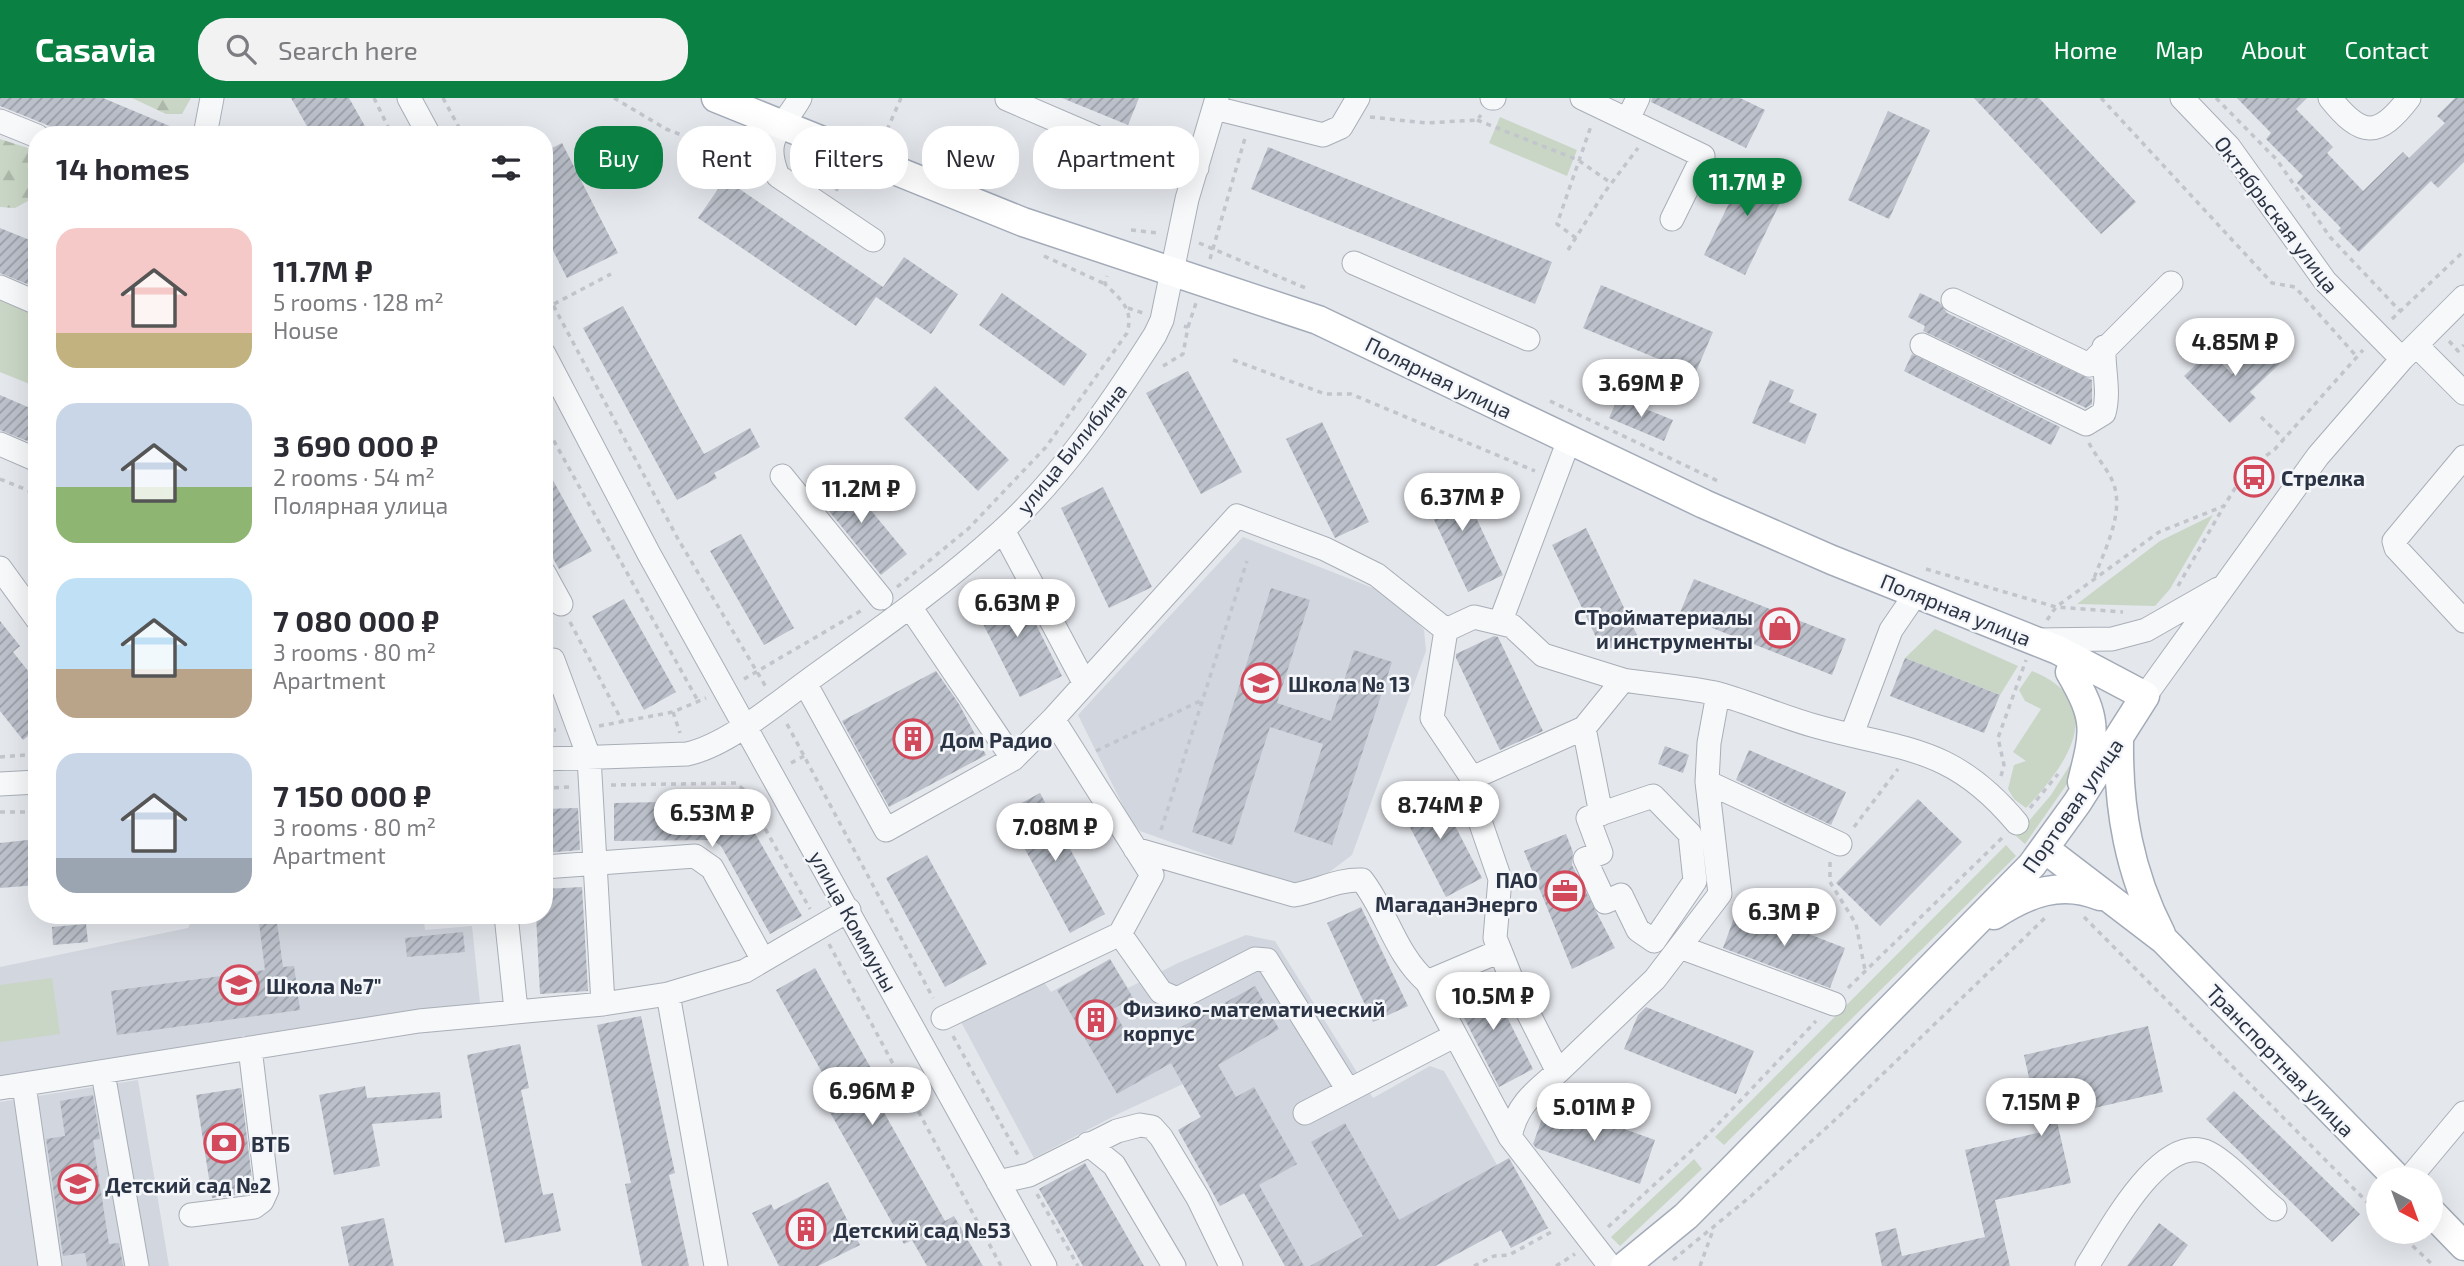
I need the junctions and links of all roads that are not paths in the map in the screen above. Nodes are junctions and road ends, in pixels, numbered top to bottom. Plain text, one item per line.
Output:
1 (212, 98) edge
2 (409, 98) edge
3 (716, 98) edge
4 (800, 98) edge
5 (998, 98) edge
6 (1007, 98) edge
7 (1638, 98) edge
8 (2182, 98) edge
9 (2330, 98) edge
10 (2409, 98) edge
11 (1590, 101) edge
12 (1216, 103) edge
13 (1354, 105) edge
14 (1628, 119) junction
15 (0, 121) edge
16 (207, 126) edge
17 (424, 126) edge
18 (767, 126) edge
19 (1071, 126) edge
20 (776, 131) joint
21 (28, 132) edge
22 (1199, 161) edge
23 (776, 171) edge
24 (1191, 189) edge
25 (1672, 219) dead end
26 (873, 240) dead end
27 (1354, 263) dead end
28 (1173, 271) junction
29 (2171, 283) dead end
30 (0, 287) edge
31 (2464, 297) edge
32 (28, 299) edge
33 (1953, 300) dead end
34 (1528, 339) dead end
35 (1922, 345) dead end
36 (2104, 346) junction
37 (2409, 352) junction
38 (553, 371) edge
39 (2464, 393) edge
40 (1569, 440) junction
41 (0, 444) edge
42 (28, 456) edge
43 (2464, 457) edge
44 (782, 476) dead end
45 (1003, 530) junction
46 (0, 568) edge
47 (1918, 580) junction
48 (2224, 586) junction
49 (553, 589) edge
50 (881, 598) road end
51 (561, 604) road end
52 (28, 607) edge
53 (910, 607) junction
54 (2464, 621) edge
55 (1500, 623) junction
56 (1446, 631) junction
57 (2031, 656) junction
58 (553, 660) edge
59 (2070, 673) junction
60 (1623, 680) junction
61 (1084, 682) junction
62 (804, 683) junction
63 (1718, 694) junction
64 (2146, 695) junction
65 (1053, 719) junction
66 (744, 724) junction
67 (1584, 728) junction
68 (1852, 734) junction
69 (2119, 740) junction
70 (589, 757) junction
71 (553, 759) edge
72 (1013, 759) junction
73 (1472, 778) junction
74 (28, 782) edge
75 (1707, 782) junction
76 (0, 784) edge
77 (2077, 803) junction
78 (1601, 814) junction
79 (2017, 823) road end
80 (1840, 844) dead end
81 (1135, 849) junction
82 (2045, 849) junction
83 (596, 861) junction
84 (553, 866) edge
85 (2117, 904) junction
86 (849, 910) junction
87 (507, 924) edge
88 (1120, 934) junction
89 (1963, 935) junction
90 (2164, 940) junction
91 (1680, 947) junction
92 (1500, 951) junction
93 (763, 960) junction
94 (1427, 982) junction
95 (668, 994) junction
96 (603, 1004) junction
97 (1834, 1004) road end
98 (516, 1010) junction
99 (943, 1018) road end
100 (1454, 1036) junction
101 (250, 1048) junction
102 (1558, 1072) junction
103 (103, 1073) junction
104 (24, 1085) junction
105 (0, 1088) edge
106 (1348, 1090) junction
107 (1304, 1113) dead end
108 (2464, 1113) edge
109 (1510, 1136) junction
110 (1088, 1144) junction
111 (2386, 1167) edge
112 (2419, 1167) edge
113 (998, 1182) junction
114 (2275, 1209) dead end
115 (191, 1215) dead end
116 (2443, 1224) edge
117 (1223, 1244) junction
118 (2464, 1246) edge
119 (50, 1266) edge
120 (137, 1266) edge
121 (716, 1266) edge
122 (1045, 1266) edge
123 (1174, 1266) edge
124 (1209, 1266) edge
125 (1231, 1266) edge
126 (1610, 1266) edge
127 (1625, 1266) edge
128 (2087, 1266) edge

1 - 16 street
2 - 17 street
3 - 18 main road, Полярная улица
4 - 20 street
5 - 6 street
6 - 19 street
7 - 14 street
8 - 37 street, Октябрьская улица
9 - 10 street
11 - 14 street
12 - 13 street
12 - 22 street, улица Билибина
14 - 25 street
15 - 21 street
20 - 28 main road, Полярная улица
23 - 26 street
24 - 28 street, улица Билибина
27 - 34 street
28 - 40 main road, Полярная улица
28 - 45 street, улица Билибина
29 - 36 street
30 - 32 street
31 - 37 street, Портовая улица
33 - 36 street
35 - 36 street
37 - 39 street, Октябрьская улица
37 - 48 street, Портовая улица
38 - 66 street, улица Коммуны
40 - 47 main road, Полярная улица
40 - 55 street
41 - 42 street
43 - 54 street
44 - 50 street
45 - 53 street, улица Билибина
45 - 61 street
46 - 52 street
47 - 57 main road, Полярная улица
47 - 68 street
48 - 57 street
48 - 64 street, Портовая улица
49 - 51 street
53 - 62 street, улица Билибина
53 - 72 street
55 - 56 street
55 - 60 street
56 - 61 street
56 - 73 street
57 - 59 main road
57 - 64 main road, Полярная улица
58 - 70 street
59 - 69 main road
59 - 77 main road
60 - 63 street
60 - 67 street
61 - 65 street
62 - 66 street, улица Билибина
62 - 72 street
63 - 68 street
63 - 75 street
64 - 69 main road, Портовая улица
65 - 72 street
65 - 81 street
66 - 70 street, улица Билибина
66 - 86 street, улица Коммуны
67 - 73 street
67 - 78 street
68 - 79 street
69 - 77 main road, Портовая улица
69 - 90 main road, Транспортная улица
70 - 71 street, улица Билибина
70 - 83 street
73 - 92 street
74 - 76 street
75 - 80 street
75 - 91 street
77 - 82 main road, Портовая улица
78 - 78 street
81 - 88 street
81 - 94 street
82 - 85 main road, Транспортная улица
82 - 89 main road, Портовая улица
83 - 84 street
83 - 93 street
83 - 96 street
85 - 89 main road
85 - 90 main road, Транспортная улица
86 - 93 street
86 - 113 street, улица Коммуны
87 - 98 street
88 - 99 street
88 - 106 street
89 - 127 main road, Портовая улица
90 - 111 main road, Транспортная улица
91 - 97 street
91 - 102 street
92 - 94 street
92 - 102 street
93 - 95 street
94 - 100 street
95 - 96 street
95 - 121 street
96 - 98 street
98 - 101 street
100 - 106 street
100 - 109 street
101 - 103 street
101 - 115 street
102 - 109 street
103 - 104 street
103 - 120 street
104 - 105 street
104 - 119 street
106 - 107 street
108 - 112 street
109 - 126 street
110 - 113 street
110 - 117 street
110 - 123 street
113 - 122 street, улица Коммуны
114 - 128 street
116 - 118 main road
117 - 124 street
117 - 125 street

